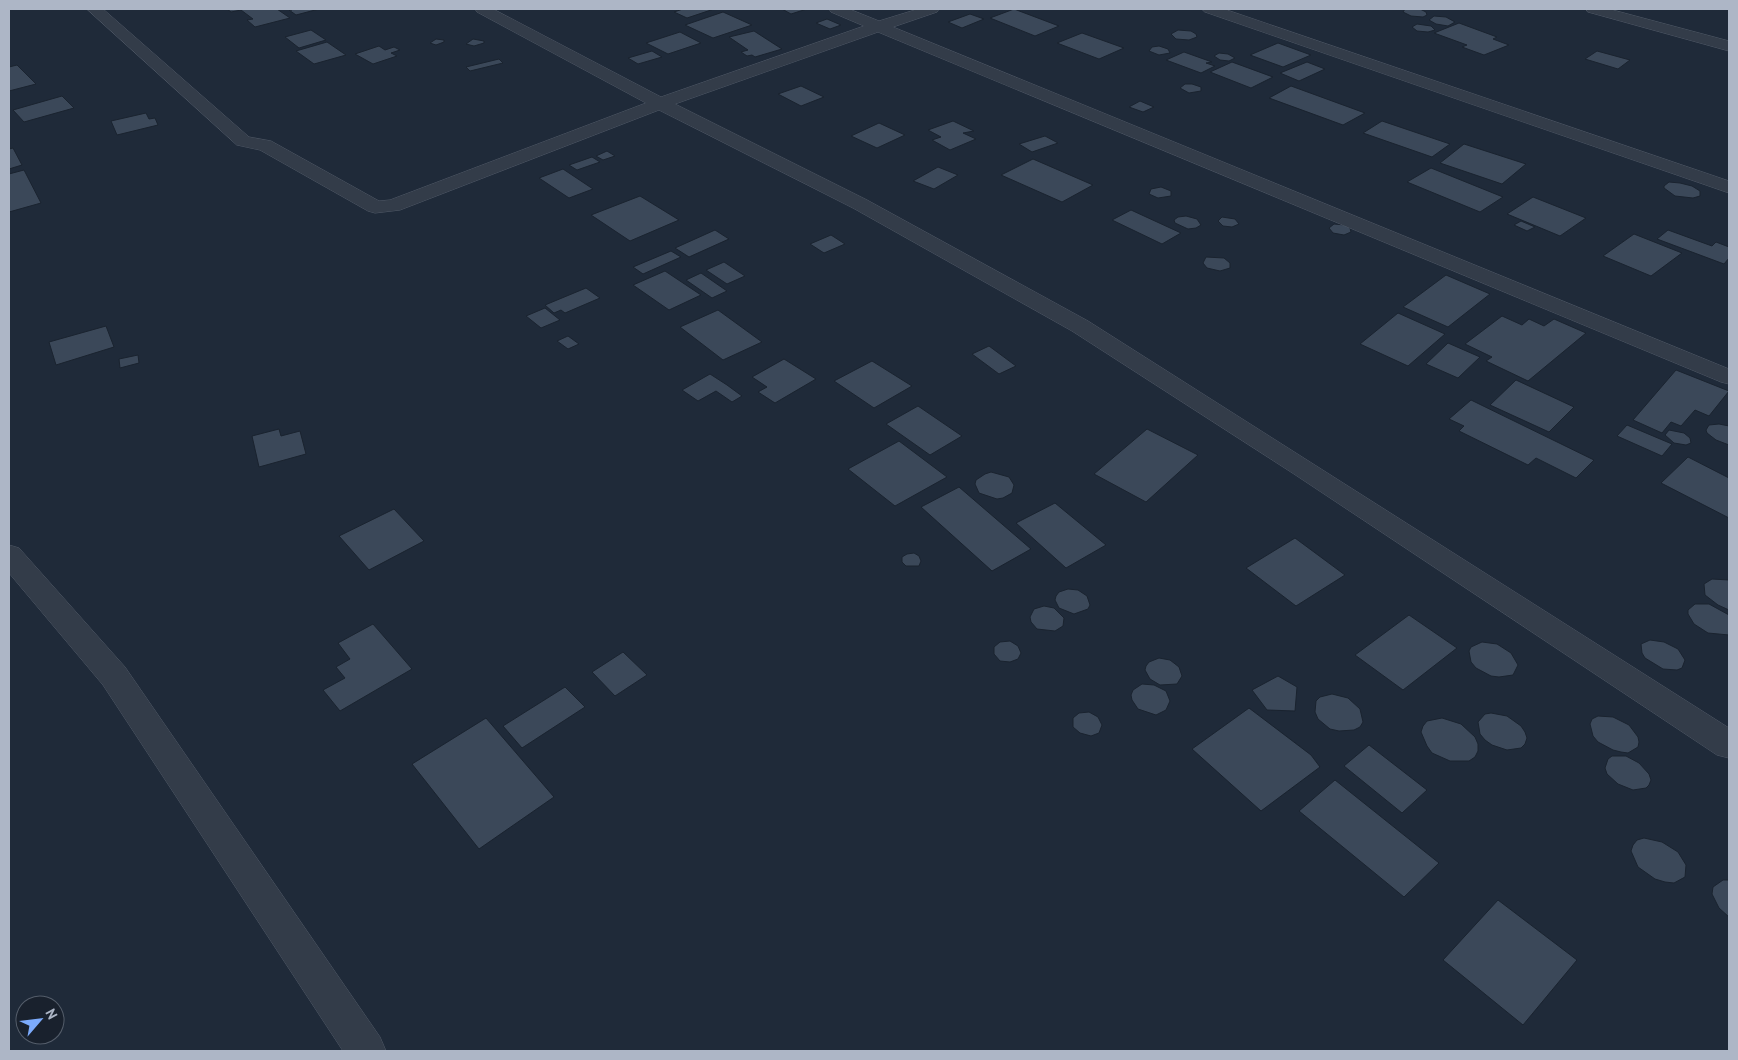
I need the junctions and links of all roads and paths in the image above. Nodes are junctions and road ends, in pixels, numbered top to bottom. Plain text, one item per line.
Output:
1 (94, 9) edge
2 (482, 9) edge
3 (836, 9) edge
4 (932, 9) edge
5 (1210, 9) edge
6 (1593, 9) edge
7 (876, 26) junction
8 (1729, 46) edge
9 (659, 103) junction
10 (1729, 187) edge
11 (1729, 377) edge
12 (9, 555) edge
13 (1729, 745) edge
14 (366, 1051) edge

1 - 9 street
2 - 9 street
3 - 7 street
4 - 7 street
5 - 10 street
6 - 8 street
7 - 9 street
7 - 11 street
9 - 13 street
12 - 14 street

